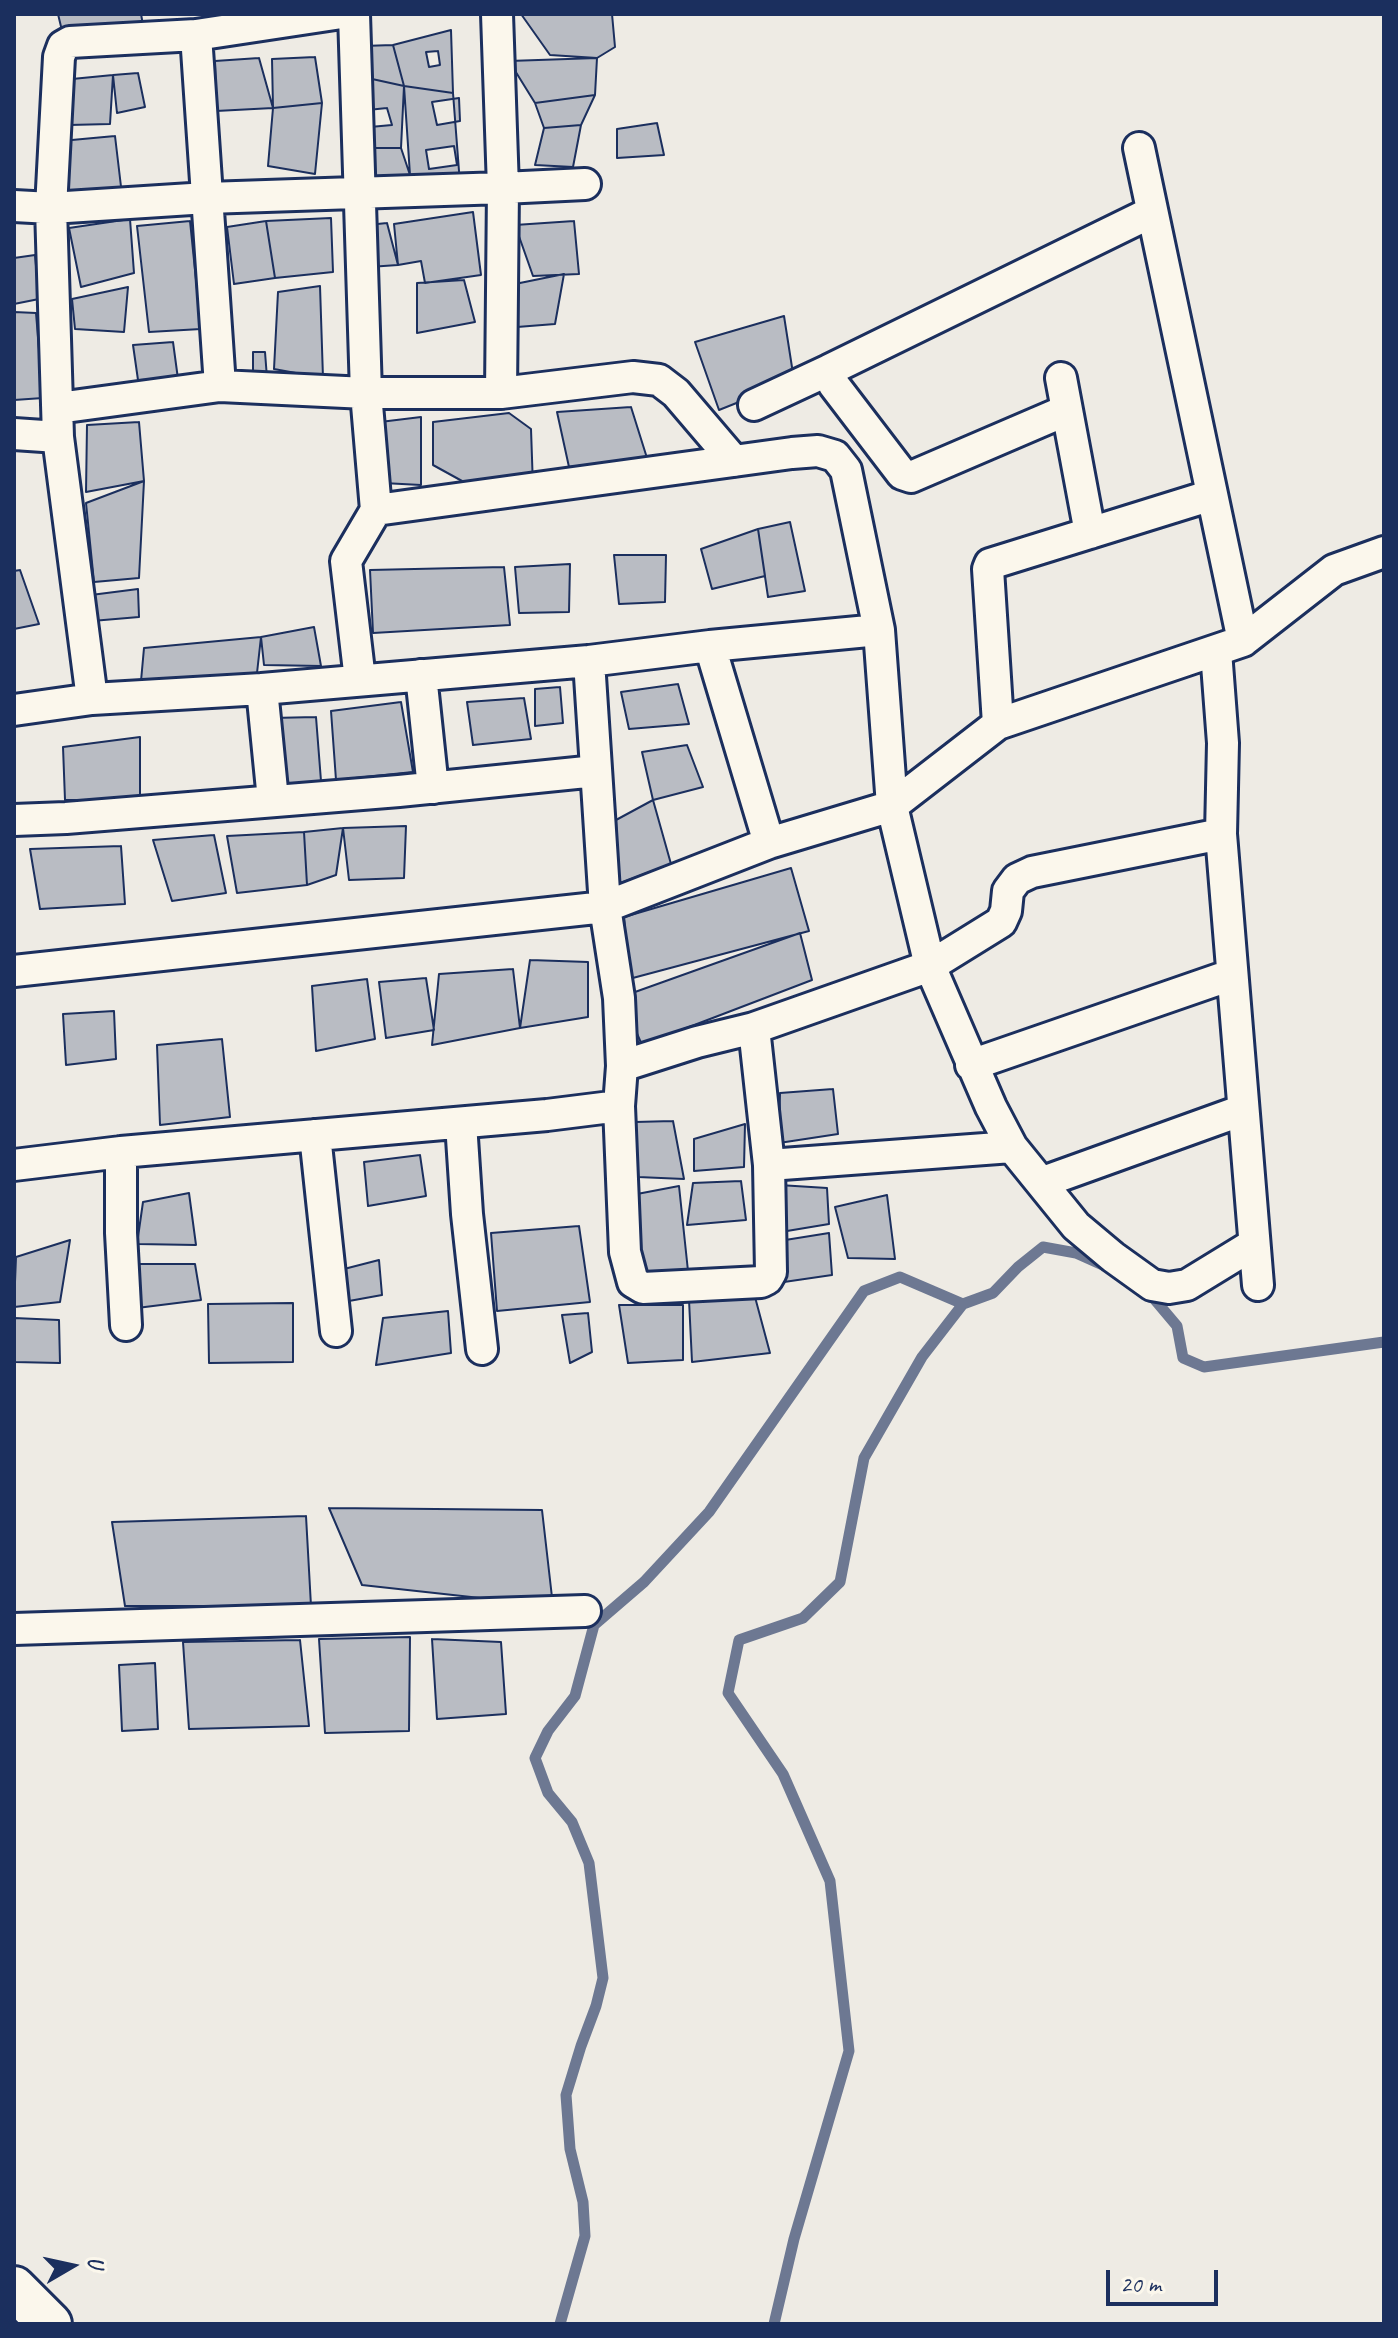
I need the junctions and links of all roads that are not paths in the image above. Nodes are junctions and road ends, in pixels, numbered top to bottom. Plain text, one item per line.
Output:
1 (335, 14) edge
2 (354, 14) edge
3 (497, 14) edge
4 (196, 35) junction
5 (1139, 148) dead end
6 (585, 184) dead end
7 (503, 188) junction
8 (361, 192) junction
9 (207, 198) junction
10 (14, 206) edge
11 (51, 208) junction
12 (1152, 212) junction
13 (829, 370) junction
14 (1061, 378) dead end
15 (220, 386) junction
16 (366, 393) junction
17 (501, 393) junction
18 (754, 405) dead end
19 (1067, 410) junction
20 (58, 423) junction
21 (14, 434) edge
22 (734, 461) junction
23 (1212, 495) junction
24 (376, 510) junction
25 (1090, 533) junction
26 (1384, 552) edge
27 (879, 630) junction
28 (710, 646) junction
29 (1229, 646) junction
30 (589, 661) junction
31 (421, 675) junction
32 (360, 680) junction
33 (262, 689) junction
34 (92, 699) junction
35 (14, 710) edge
36 (998, 724) junction
37 (596, 771) junction
38 (433, 788) junction
39 (273, 800) junction
40 (892, 806) junction
41 (14, 820) edge
42 (1221, 834) junction
43 (769, 843) junction
44 (605, 907) junction
45 (930, 966) junction
46 (14, 971) edge
47 (1231, 975) junction
48 (754, 1028) junction
49 (971, 1065) junction
50 (622, 1066) junction
51 (619, 1106) junction
52 (1243, 1110) junction
53 (461, 1123) junction
54 (315, 1135) junction
55 (1012, 1147) junction
56 (121, 1152) junction
57 (14, 1165) edge
58 (769, 1165) junction
59 (1043, 1182) junction
60 (1254, 1244) junction
61 (1258, 1285) dead end
62 (126, 1325) dead end
63 (336, 1331) dead end
64 (482, 1349) dead end
65 (585, 1611) dead end
66 (14, 1629) edge
67 (14, 2288) edge
68 (50, 2324) edge

1 - 4 street
2 - 8 street
3 - 7 street
4 - 9 street
4 - 11 street
5 - 12 street
6 - 7 street
7 - 8 street
7 - 17 street
8 - 9 street
8 - 16 street
9 - 11 street
9 - 15 street
10 - 11 street
11 - 20 street
12 - 13 street
12 - 23 street
13 - 18 street
13 - 19 street
14 - 19 street
15 - 16 street
15 - 20 street
16 - 17 street
16 - 24 street
17 - 22 street
19 - 25 street
20 - 21 street
20 - 34 street
22 - 24 street
22 - 27 street
23 - 25 street
23 - 29 street
24 - 32 street
25 - 36 street
26 - 29 street
27 - 28 street
27 - 40 street
28 - 30 street
28 - 43 street
29 - 36 street
29 - 42 street
30 - 31 street
30 - 37 street
31 - 32 street
31 - 38 street
32 - 33 street
33 - 34 street
33 - 39 street
34 - 35 street
36 - 40 street
37 - 38 street
37 - 44 street
38 - 39 street
39 - 41 street
40 - 43 street
40 - 45 street
42 - 45 street
42 - 47 street
43 - 44 street
44 - 46 street
44 - 50 street
45 - 48 street
45 - 49 street
47 - 49 street
47 - 52 street
48 - 50 street
48 - 58 street
49 - 55 street
50 - 51 street
51 - 53 street
51 - 58 street
52 - 59 street
52 - 60 street
53 - 54 street
53 - 64 street
54 - 56 street
54 - 63 street
55 - 58 street
55 - 59 street
56 - 57 street
56 - 62 street
59 - 60 street
60 - 61 street
65 - 66 street
67 - 68 street

